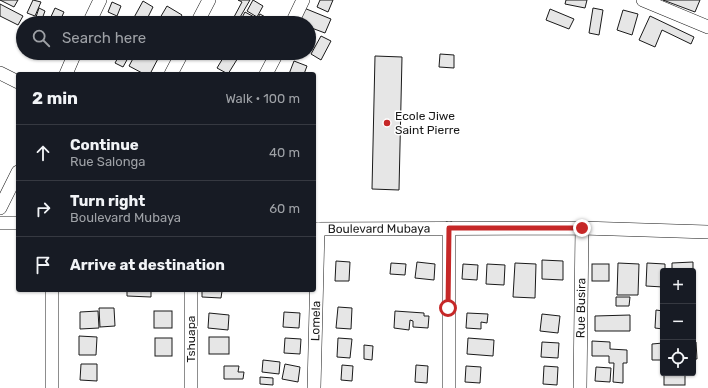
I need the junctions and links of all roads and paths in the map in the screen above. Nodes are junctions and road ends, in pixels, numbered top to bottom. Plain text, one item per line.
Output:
1 (100, 0) edge
2 (209, 0) edge
3 (303, 0) edge
4 (643, 0) edge
5 (92, 16) edge
6 (201, 16) edge
7 (295, 16) edge
8 (708, 27) edge
9 (72, 60) edge
10 (178, 60) edge
11 (273, 60) edge
12 (67, 72) edge
13 (172, 72) edge
14 (267, 72) edge
15 (0, 73) edge
16 (16, 81) edge
17 (16, 176) edge
18 (0, 208) edge
19 (0, 223) edge
20 (16, 223) edge
21 (449, 228) junction
22 (582, 228) junction
23 (316, 229) edge
24 (708, 232) edge
25 (52, 292) edge
26 (191, 292) edge
27 (315, 292) edge
28 (52, 388) edge
29 (191, 388) edge
30 (314, 388) edge
31 (449, 388) edge
32 (580, 388) edge

1 - 5 street
2 - 6 street
3 - 7 street
4 - 8 street
9 - 12 street
10 - 13 street
11 - 14 street
15 - 16 street
17 - 18 street
19 - 20 street
21 - 22 street, Boulevard Mubaya
21 - 23 street, Boulevard Mubaya
21 - 31 street
22 - 24 street, Boulevard Mubaya
22 - 32 street, Rue Busira
25 - 28 street
26 - 29 street, Tshuapa
27 - 30 street, Lomela

